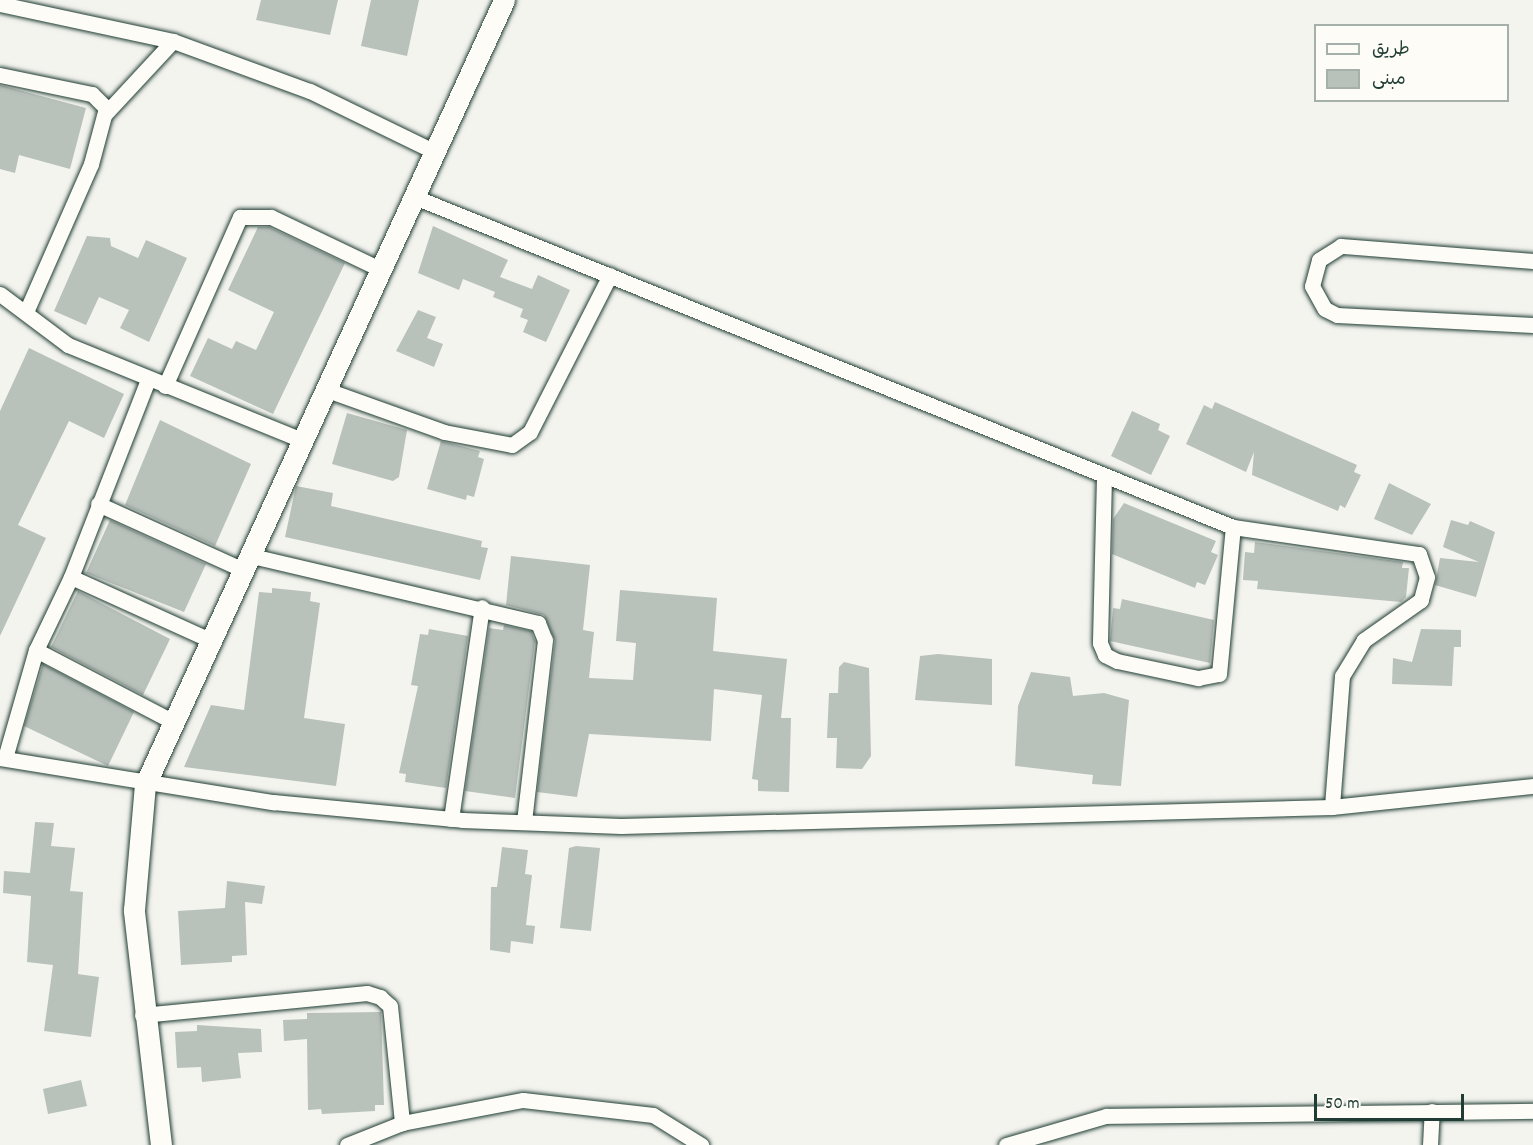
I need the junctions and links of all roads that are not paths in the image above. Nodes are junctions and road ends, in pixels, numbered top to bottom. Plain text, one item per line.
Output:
1 (502, 1) edge
2 (0, 4) edge
3 (173, 41) junction
4 (0, 75) edge
5 (106, 113) junction
6 (433, 151) junction
7 (412, 196) junction
8 (1533, 261) edge
9 (378, 267) junction
10 (610, 275) junction
11 (0, 294) edge
12 (27, 310) junction
13 (1533, 325) edge
14 (148, 379) junction
15 (165, 386) junction
16 (327, 390) junction
17 (302, 440) junction
18 (1104, 477) junction
19 (98, 504) junction
20 (1233, 527) junction
21 (249, 563) junction
22 (71, 577) junction
23 (482, 608) junction
24 (212, 641) junction
25 (36, 650) junction
26 (174, 722) junction
27 (2, 758) edge
28 (146, 785) junction
29 (1533, 786) edge
30 (1332, 807) junction
31 (451, 819) junction
32 (525, 821) junction
33 (142, 1015) junction
34 (1432, 1111) junction
35 (1533, 1112) edge
36 (402, 1123) junction
37 (161, 1145) edge
38 (347, 1145) edge
39 (701, 1145) edge
40 (1006, 1145) edge
41 (1430, 1145) edge

1 - 6 main road
2 - 3 street
3 - 5 street
3 - 6 street
4 - 5 street
5 - 12 street
6 - 7 main road
7 - 9 main road
7 - 10 street
8 - 13 street
9 - 15 street
9 - 16 main road
10 - 16 street
10 - 18 street
11 - 12 street
12 - 14 street
14 - 15 street
14 - 19 street
15 - 17 street
16 - 17 main road
17 - 21 main road
18 - 20 street
18 - 20 street
19 - 21 street
19 - 22 street
20 - 30 street
21 - 23 street
21 - 24 main road
22 - 24 street
22 - 25 street
23 - 31 street
23 - 32 street
24 - 26 main road
25 - 26 street
25 - 27 street
26 - 28 main road
27 - 28 street
28 - 31 street
28 - 33 main road
29 - 30 street
30 - 32 street
31 - 32 street
33 - 36 street
33 - 37 main road
34 - 35 street
34 - 40 street
34 - 41 street
36 - 38 street
36 - 39 street

